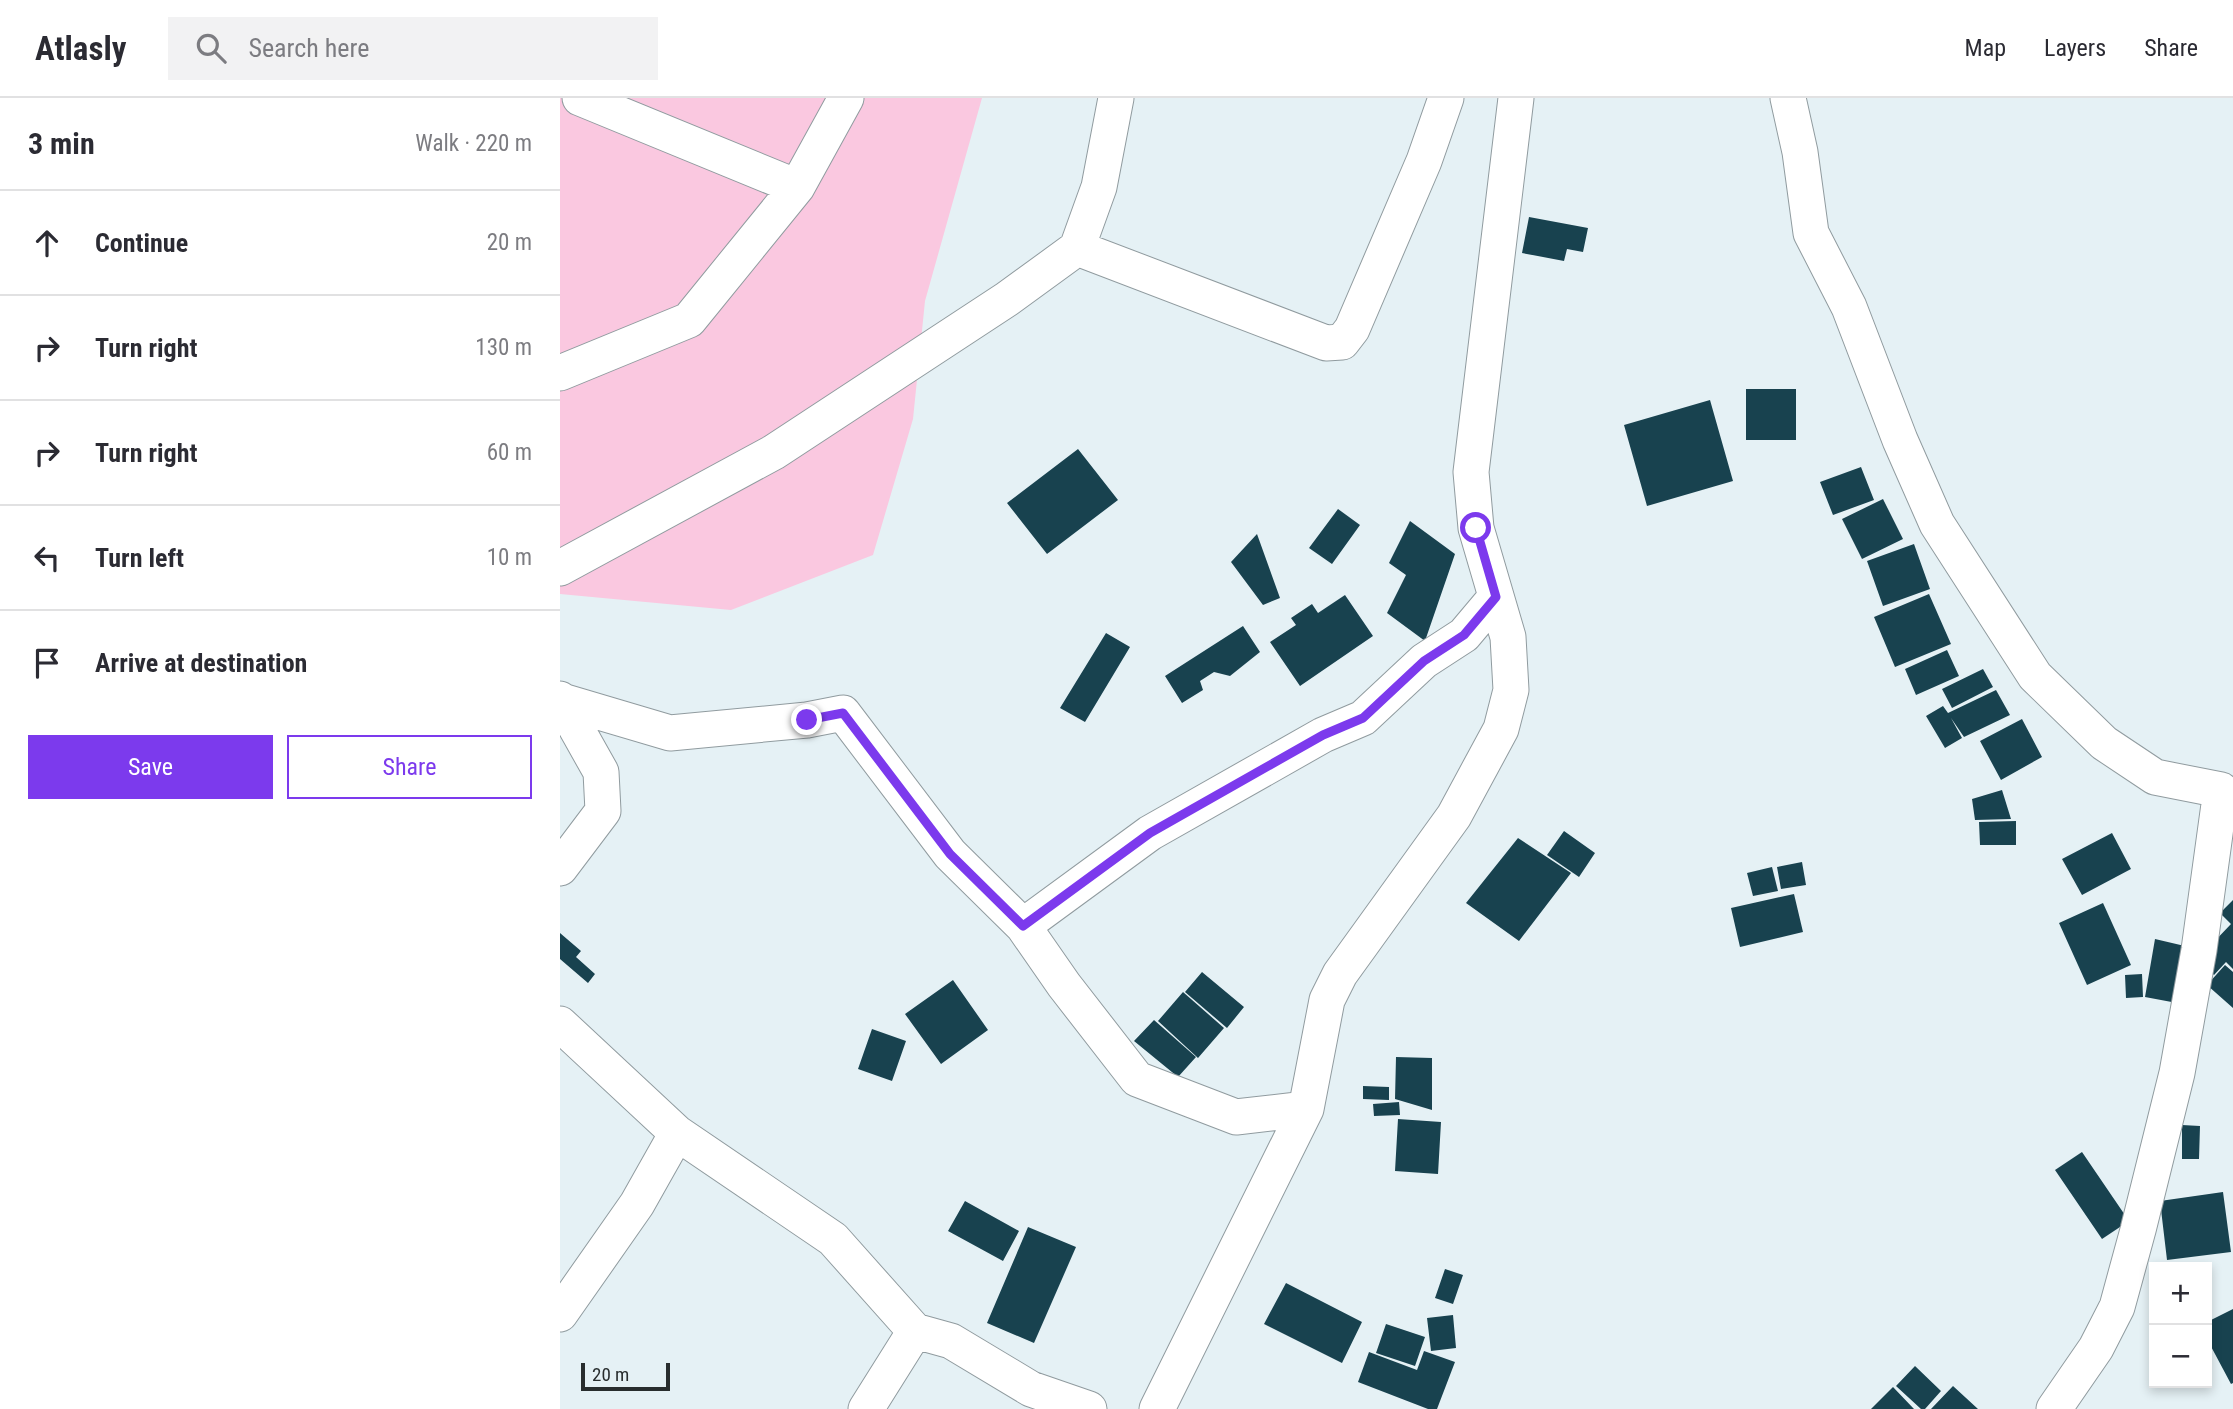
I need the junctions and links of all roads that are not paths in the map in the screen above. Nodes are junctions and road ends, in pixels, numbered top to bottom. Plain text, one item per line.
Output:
1 (846, 98) edge
2 (1116, 98) edge
3 (1446, 98) edge
4 (1516, 98) edge
5 (1787, 98) edge
6 (589, 99) edge
7 (797, 187) junction
8 (1076, 248) junction
9 (560, 373) edge
10 (560, 568) edge
11 (1496, 597) junction
12 (561, 700) edge
13 (2227, 785) edge
14 (560, 868) edge
15 (1023, 926) junction
16 (560, 1024) edge
17 (1306, 1109) junction
18 (677, 1133) junction
19 (560, 1314) edge
20 (915, 1331) junction
21 (866, 1409) edge
22 (1089, 1409) edge
23 (1157, 1409) edge
24 (2054, 1409) edge

1 - 7 street
2 - 8 street
3 - 8 street
4 - 11 street
5 - 13 street
6 - 7 street
7 - 9 street
8 - 10 street
11 - 15 street
11 - 17 street
12 - 14 street
12 - 15 street
13 - 24 street
15 - 17 street
16 - 18 street
17 - 23 street
18 - 19 street
18 - 20 street
20 - 21 street
20 - 22 street

